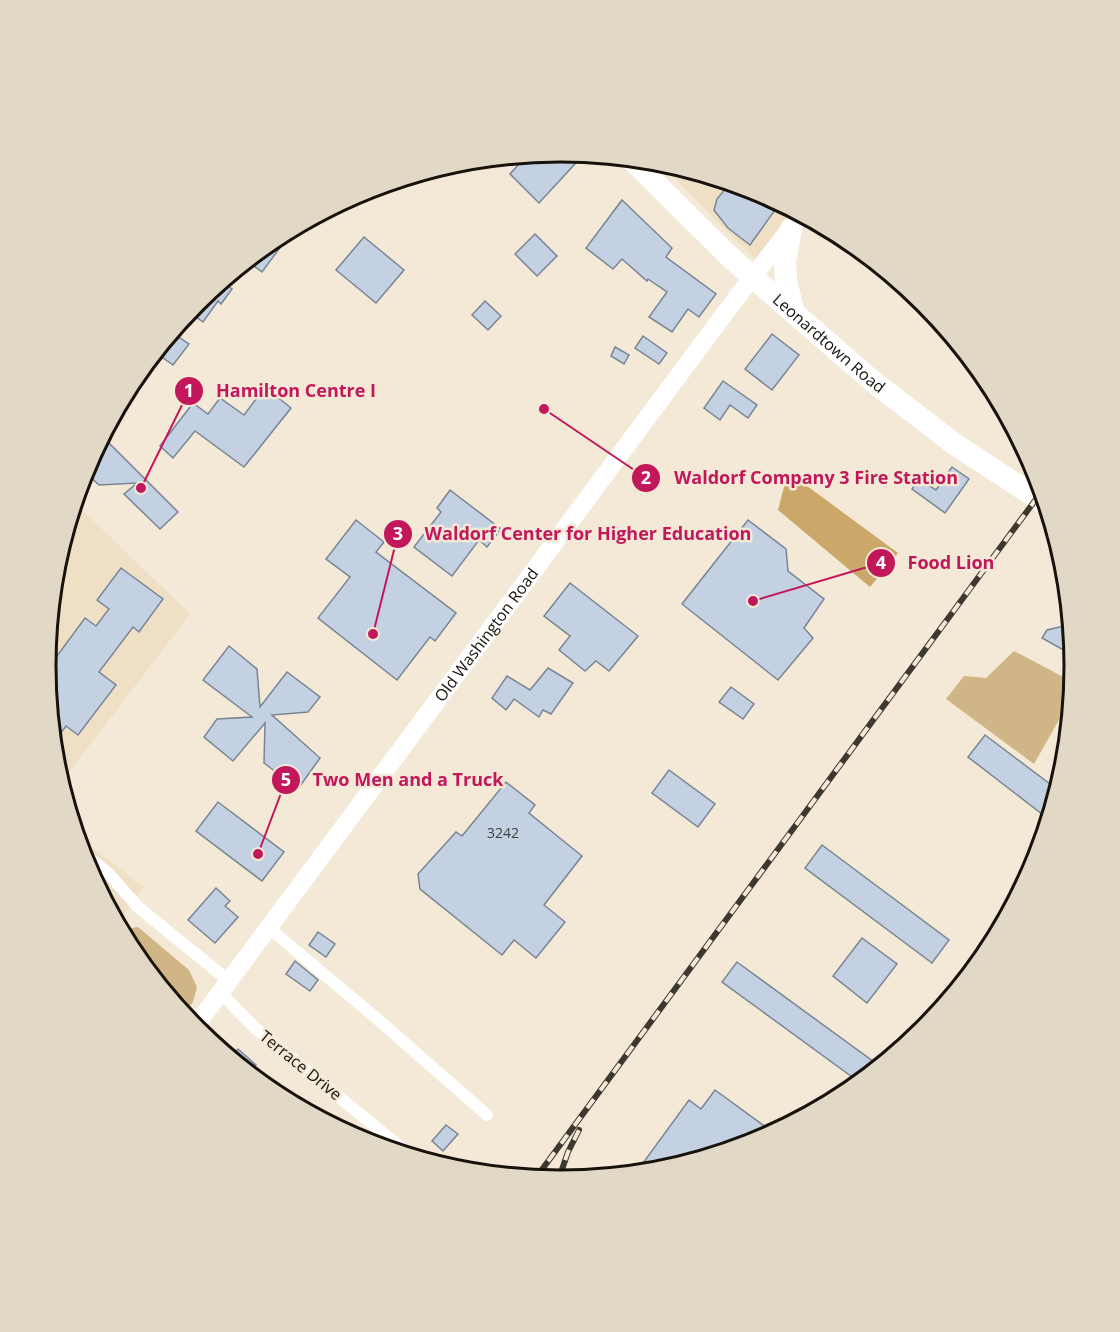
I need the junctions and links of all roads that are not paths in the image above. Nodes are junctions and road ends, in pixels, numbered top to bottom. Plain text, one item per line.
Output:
1 (640, 168) edge
2 (796, 221) edge
3 (752, 277) junction
4 (794, 313) junction
5 (1035, 497) edge
6 (96, 863) edge
7 (269, 928) junction
8 (225, 987) junction
9 (200, 1020) edge
10 (487, 1115) dead end
11 (395, 1143) edge

1 - 3 highway, Leonardtown Road
2 - 3 main road, Old Washington Road
2 - 4 highway
3 - 4 highway, Leonardtown Road
3 - 7 main road, Old Washington Road
4 - 5 highway, Leonardtown Road
6 - 8 street, Terrace Drive
7 - 8 main road, Old Washington Road
7 - 10 street
8 - 9 main road, Old Washington Road
8 - 11 street, Terrace Drive

